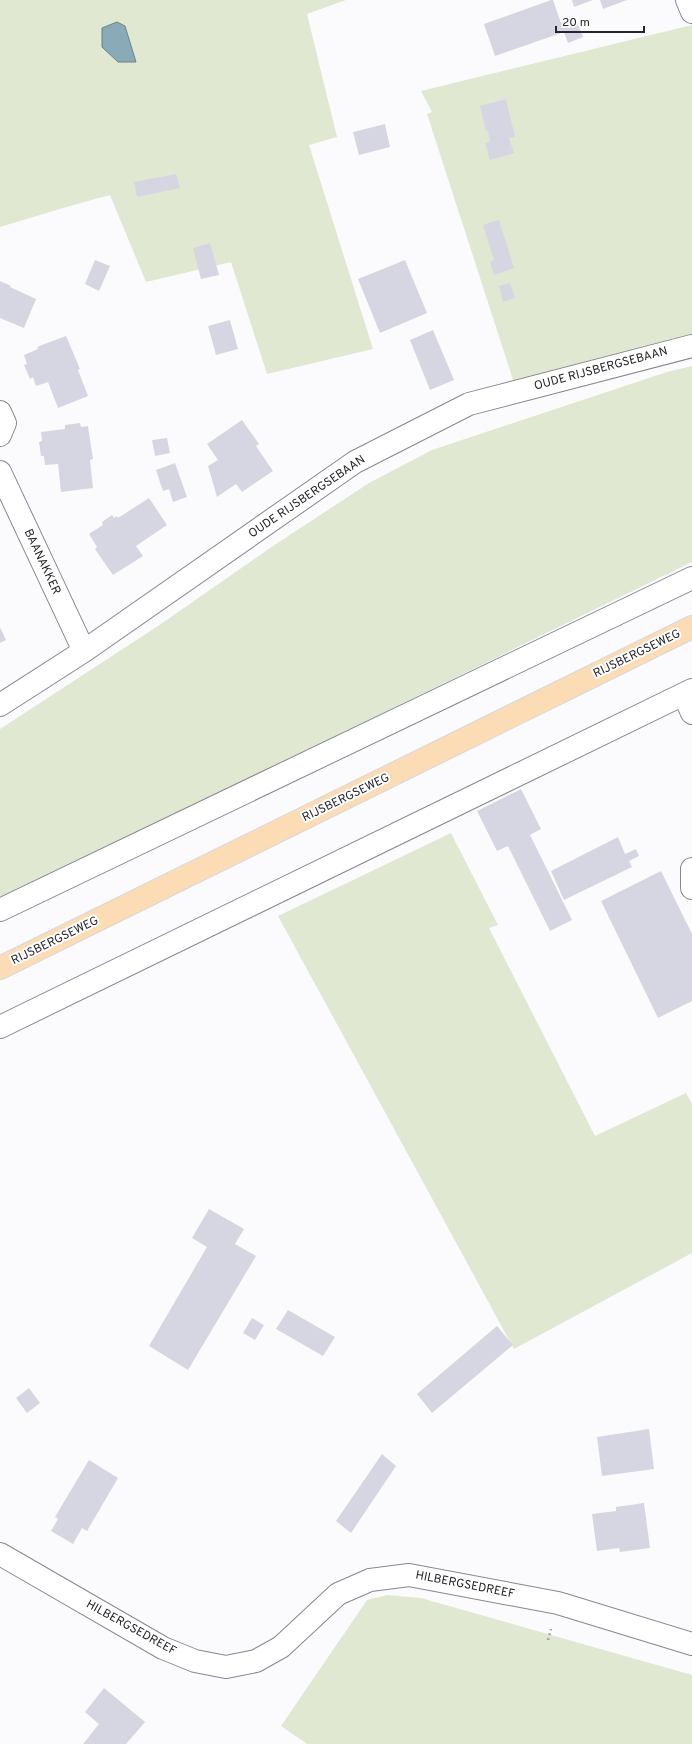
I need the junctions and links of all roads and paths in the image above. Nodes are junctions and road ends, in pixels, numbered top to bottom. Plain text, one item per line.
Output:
1 (687, 0) edge
2 (692, 12) edge
3 (692, 346) edge
4 (0, 412) edge
5 (0, 435) edge
6 (0, 472) edge
7 (692, 578) edge
8 (692, 627) edge
9 (84, 651) junction
10 (689, 699) edge
11 (0, 705) edge
12 (692, 870) edge
13 (692, 888) edge
14 (0, 910) edge
15 (0, 968) edge
16 (0, 1027) edge
17 (0, 1554) edge
18 (692, 1644) edge

1 - 2 street
3 - 9 street, OUDE RIJSBERGSEBAAN
4 - 5 street
6 - 9 street, BAANAKKER
7 - 14 street
8 - 15 main road, RIJSBERGSEWEG
9 - 11 street, OUDE RIJSBERGSEBAAN
10 - 16 street
12 - 13 street
17 - 18 street, HILBERGSEDREEF

